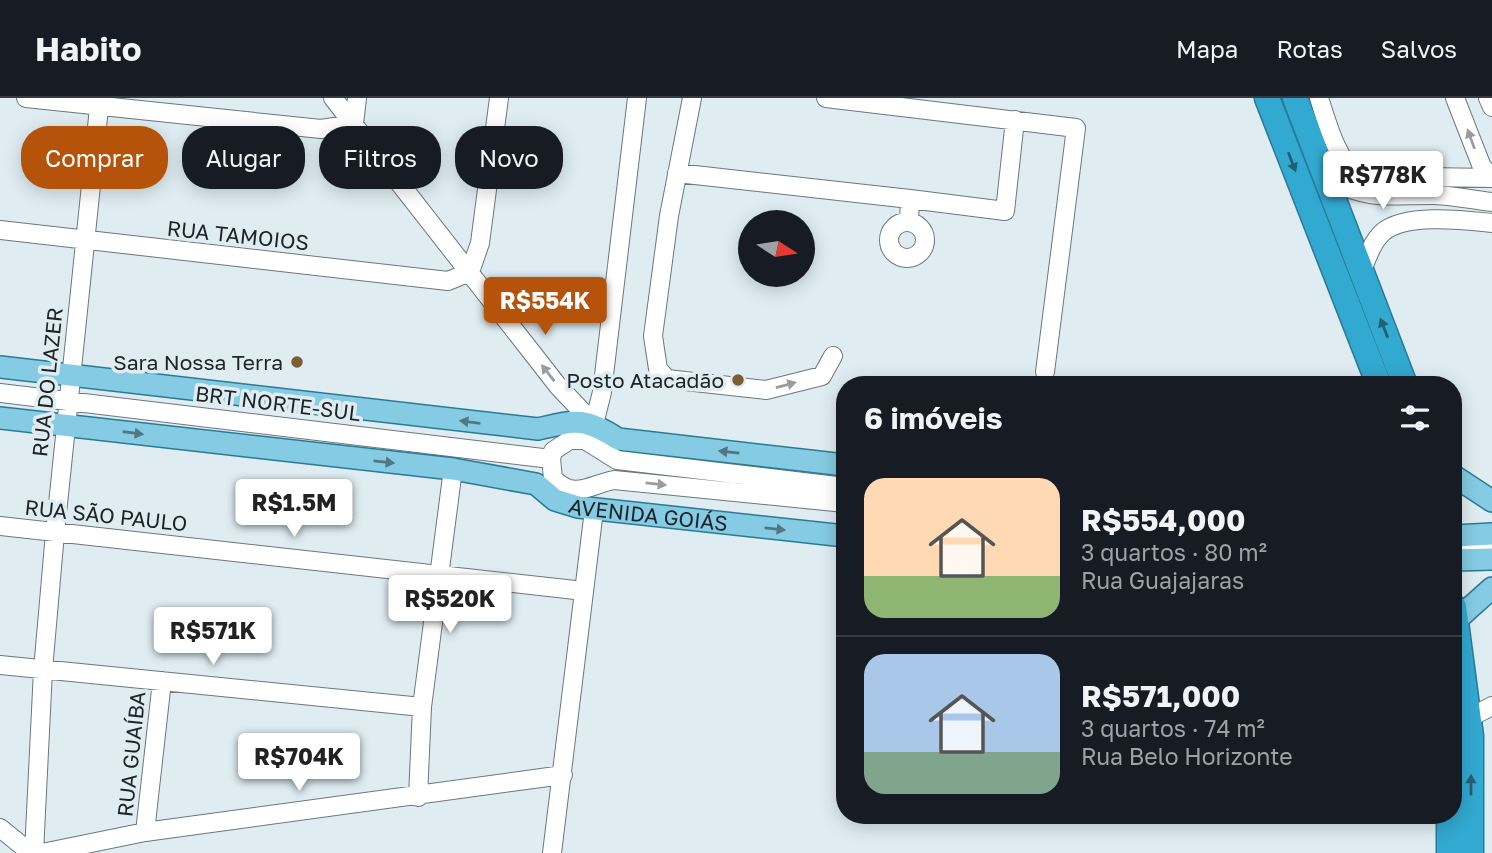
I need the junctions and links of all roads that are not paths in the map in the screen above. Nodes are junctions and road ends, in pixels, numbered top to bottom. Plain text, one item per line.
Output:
1 (26, 98) edge
2 (333, 98) edge
3 (357, 98) edge
4 (499, 98) edge
5 (637, 98) edge
6 (692, 98) edge
7 (826, 98) edge
8 (1267, 98) edge
9 (1294, 98) edge
10 (1319, 98) edge
11 (1455, 98) edge
12 (1488, 98) edge
13 (100, 102) edge
14 (1492, 107) edge
15 (1015, 120) junction
16 (354, 124) junction
17 (677, 173) junction
18 (1492, 177) edge
19 (1326, 180) junction
20 (1405, 197) junction
21 (910, 199) junction
22 (1492, 202) edge
23 (1405, 221) junction
24 (909, 222) dead end
25 (1492, 223) edge
26 (0, 230) edge
27 (85, 241) junction
28 (1362, 271) junction
29 (470, 272) junction
30 (833, 356) dead end
31 (0, 367) edge
32 (1045, 372) dead end
33 (70, 376) junction
34 (1375, 376) edge
35 (1402, 376) edge
36 (0, 393) edge
37 (67, 401) junction
38 (0, 418) edge
39 (594, 424) junction
40 (65, 425) junction
41 (568, 440) junction
42 (551, 459) junction
43 (836, 464) edge
44 (453, 469) junction
45 (1462, 481) edge
46 (556, 482) junction
47 (836, 486) edge
48 (1492, 501) edge
49 (836, 502) edge
50 (586, 508) junction
51 (0, 526) edge
52 (55, 533) junction
53 (1492, 534) edge
54 (836, 535) edge
55 (1462, 536) edge
56 (1492, 545) edge
57 (1462, 547) edge
58 (1492, 559) edge
59 (1462, 561) edge
60 (437, 574) junction
61 (1492, 589) edge
62 (584, 591) junction
63 (1462, 612) edge
64 (0, 665) edge
65 (1462, 668) edge
66 (43, 670) junction
67 (162, 681) junction
68 (1492, 706) edge
69 (422, 707) junction
70 (1469, 718) junction
71 (563, 775) junction
72 (418, 797) junction
73 (1449, 824) edge
74 (0, 828) edge
75 (145, 832) junction
76 (32, 853) edge
77 (42, 853) edge
78 (552, 853) edge
79 (1449, 853) edge
80 (1471, 853) edge

1 - 13 street
2 - 16 street
3 - 16 street
4 - 29 street
5 - 39 street
6 - 17 street
7 - 15 street
8 -> 34 highway
9 - 19 highway
10 - 18 street
18 -> 11 street
12 - 14 street
13 - 16 street
13 - 27 street, RUA DO LAZER
15 - 21 street
15 - 32 street
16 - 29 street
17 - 21 street
17 -> 30 street
19 - 20 street
19 - 28 highway
20 - 22 street
20 - 23 street
21 - 24 street
23 - 25 street
23 - 28 street
26 - 27 street, RUA TAMOIOS
27 - 29 street, RUA TAMOIOS
27 - 33 street, RUA DO LAZER
35 -> 28 highway
39 -> 29 street
31 - 33 main road
33 - 37 street, RUA DO LAZER
39 -> 33 main road
36 - 37 street, BRT NORTE-SUL
37 - 40 street, RUA DO LAZER
37 - 42 street, BRT NORTE-SUL
38 - 40 main road, AVENIDA GOIÁS
39 - 41 street
43 -> 39 main road
40 -> 44 main road, AVENIDA GOIÁS
40 - 52 street, RUA DO LAZER
41 - 42 street
41 - 47 street
42 - 46 street
44 - 50 main road, AVENIDA GOIÁS
44 - 60 street
45 - 48 main road
46 -> 49 street
46 - 50 street
50 -> 54 main road, AVENIDA GOIÁS
50 - 62 street
51 - 52 street, RUA SÃO PAULO
52 - 60 street, RUA SÃO PAULO
52 - 66 street, RUA DO LAZER
53 - 55 main road
56 - 57 street
58 - 59 main road
60 - 62 street, RUA SÃO PAULO
60 - 69 street
61 - 63 main road
62 - 71 street
64 - 66 street
65 - 70 highway
66 - 67 street
66 - 76 street, RUA DO LAZER
67 - 69 street
67 - 75 street, RUA GUAÍBA
68 - 70 street
69 - 72 street
80 -> 70 highway
71 - 72 street
71 - 78 street
72 - 75 street
73 - 79 highway
74 - 76 street
75 - 77 street

